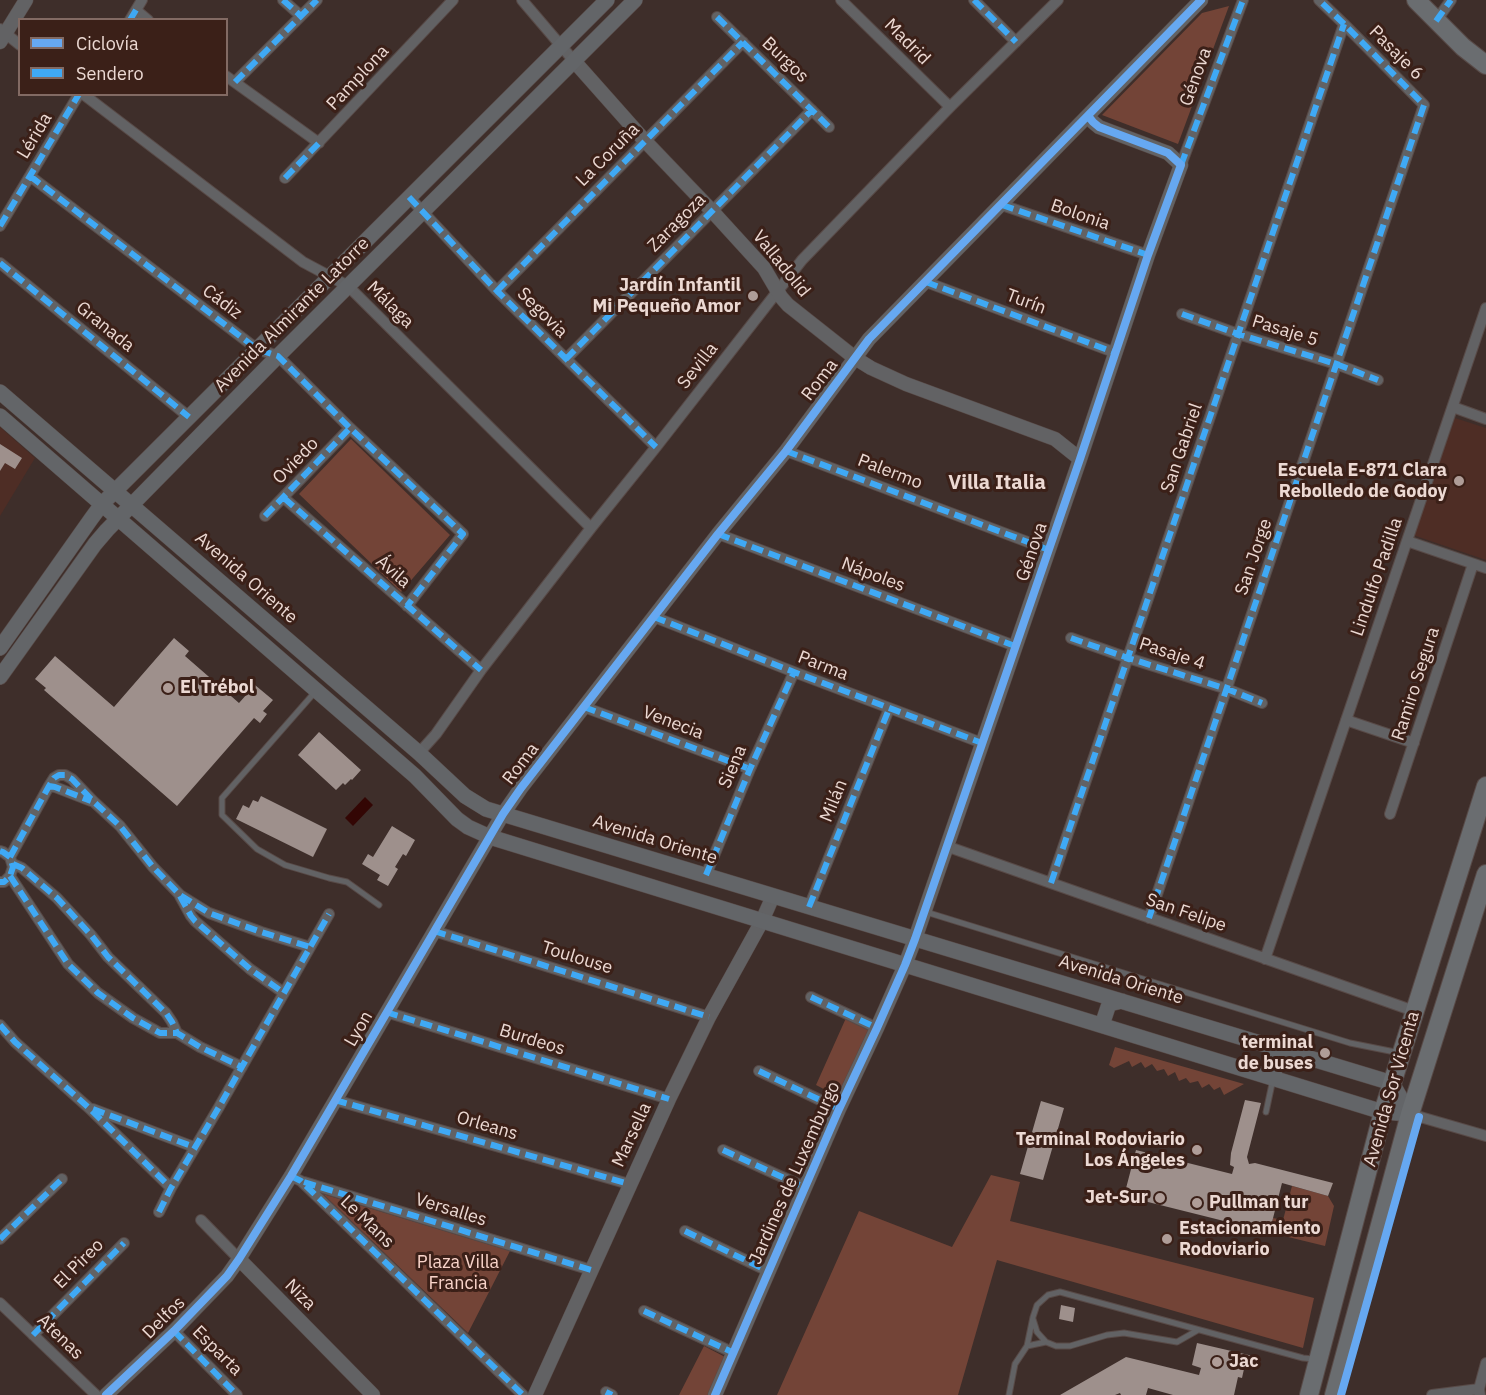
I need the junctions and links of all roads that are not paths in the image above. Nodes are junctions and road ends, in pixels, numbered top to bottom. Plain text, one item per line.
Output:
1 (26, 0) edge
2 (142, 0) edge
3 (283, 0) edge
4 (317, 0) edge
5 (453, 0) edge
6 (522, 0) edge
7 (607, 0) edge
8 (635, 0) edge
9 (841, 0) edge
10 (974, 0) edge
11 (1058, 0) edge
12 (1201, 0) edge
13 (1243, 0) edge
14 (1319, 0) edge
15 (1416, 0) edge
16 (1451, 0) edge
17 (133, 15) edge
18 (301, 16) junction
19 (717, 17) dead end
20 (1436, 21) junction
21 (1344, 24) junction
22 (2, 35) edge
23 (743, 42) junction
24 (1016, 42) junction
25 (18, 44) edge
26 (561, 45) junction
27 (574, 61) junction
28 (1486, 65) edge
29 (231, 79) edge
30 (80, 96) edge
31 (84, 96) edge
32 (1424, 105) joint
33 (950, 107) junction
34 (812, 110) junction
35 (1089, 117) junction
36 (829, 127) dead end
37 (645, 141) junction
38 (319, 143) junction
39 (1181, 165) junction
40 (30, 176) junction
41 (285, 178) dead end
42 (409, 197) junction
43 (1002, 205) junction
44 (712, 211) junction
45 (423, 213) junction
46 (0, 226) edge
47 (1148, 255) junction
48 (0, 263) edge
49 (330, 276) junction
50 (926, 282) junction
51 (348, 286) junction
52 (497, 291) junction
53 (778, 291) junction
54 (1486, 308) edge
55 (1182, 315) dead end
56 (1238, 334) junction
57 (257, 349) junction
58 (1116, 353) junction
59 (278, 356) junction
60 (855, 358) junction
61 (566, 359) junction
62 (1336, 364) junction
63 (1378, 380) dead end
64 (0, 392) edge
65 (1453, 407) junction
66 (0, 416) edge
67 (189, 417) junction
68 (1486, 419) edge
69 (350, 428) junction
70 (656, 447) junction
71 (786, 451) junction
72 (1080, 459) junction
73 (116, 490) junction
74 (284, 498) junction
75 (102, 504) junction
76 (131, 504) junction
77 (265, 516) dead end
78 (118, 518) junction
79 (591, 528) junction
80 (718, 534) junction
81 (1407, 541) junction
82 (1049, 550) junction
83 (1473, 564) junction
84 (1486, 568) edge
85 (407, 606) junction
86 (654, 617) junction
87 (1071, 638) dead end
88 (1016, 646) junction
89 (0, 648) edge
90 (1128, 658) junction
91 (481, 670) junction
92 (794, 672) junction
93 (0, 677) edge
94 (317, 689) junction
95 (1227, 689) junction
96 (1262, 703) dead end
97 (584, 707) junction
98 (889, 709) junction
99 (1346, 720) junction
100 (982, 742) junction
101 (1414, 743) junction
102 (418, 753) junction
103 (750, 769) junction
104 (1486, 786) edge
105 (503, 814) junction
106 (1390, 814) dead end
107 (490, 837) junction
108 (946, 846) junction
109 (0, 851) edge
110 (12, 861) junction
111 (1486, 874) edge
112 (706, 875) junction
113 (10, 876) junction
114 (0, 882) edge
115 (1051, 883) junction
116 (180, 895) junction
117 (773, 896) junction
118 (379, 905) dead end
119 (809, 907) junction
120 (924, 911) junction
121 (329, 914) dead end
122 (1149, 918) junction
123 (762, 921) junction
124 (434, 931) junction
125 (915, 939) junction
126 (310, 947) junction
127 (1265, 959) junction
128 (905, 965) junction
129 (284, 993) junction
130 (811, 997) dead end
131 (1122, 1001) junction
132 (1414, 1011) junction
133 (386, 1012) junction
134 (709, 1017) junction
135 (0, 1025) edge
136 (1102, 1025) junction
137 (877, 1028) junction
138 (177, 1033) junction
139 (1279, 1048) junction
140 (1401, 1053) junction
141 (242, 1067) junction
142 (759, 1071) dead end
143 (1273, 1078) junction
144 (1392, 1083) junction
145 (669, 1099) junction
146 (335, 1100) junction
147 (89, 1108) junction
148 (839, 1109) junction
149 (1266, 1112) dead end
150 (1383, 1112) junction
151 (1410, 1114) junction
152 (1486, 1136) edge
153 (194, 1147) junction
154 (723, 1150) dead end
155 (296, 1178) junction
156 (62, 1179) dead end
157 (629, 1184) junction
158 (804, 1187) junction
159 (171, 1188) junction
160 (159, 1212) dead end
161 (201, 1220) dead end
162 (685, 1231) dead end
163 (0, 1239) edge
164 (124, 1243) dead end
165 (239, 1259) junction
166 (591, 1270) junction
167 (768, 1271) junction
168 (0, 1303) edge
169 (644, 1311) dead end
170 (1033, 1317) junction
171 (1198, 1329) junction
172 (174, 1331) junction
173 (33, 1335) junction
174 (1046, 1342) junction
175 (1027, 1346) junction
176 (734, 1353) junction
177 (1318, 1360) junction
178 (1486, 1364) edge
179 (1336, 1390) edge
180 (1479, 1392) edge
181 (96, 1395) edge
182 (106, 1395) edge
183 (237, 1395) edge
184 (373, 1395) edge
185 (523, 1395) edge
186 (535, 1395) edge
187 (715, 1395) edge
188 (1009, 1395) edge
189 (1309, 1395) edge
190 (1432, 1395) edge

1 - 22 street
2 - 17 street
3 - 18 street
4 - 18 street
5 - 38 street, Pamplona
6 - 26 street, Valladolid
7 - 26 main road, Avenida Almirante Latorre
8 - 27 main road, Avenida Almirante Latorre
9 - 33 street, Madrid
10 - 24 street
11 - 24 street, Sevilla
12 - 35 street, Roma
13 - 39 street, Génova
14 - 21 street, Pasaje 6
15 - 20 main road
16 - 20 street
18 - 29 street
19 - 23 street, Burgos
20 - 28 main road
21 - 32 street, Pasaje 6
21 - 56 street, San Gabriel
22 - 25 street
23 - 34 street, Burgos
23 - 37 street, La Coruña
24 - 33 street, Sevilla
26 - 27 street, Valladolid
26 - 42 main road, Avenida Almirante Latorre
27 - 37 street, Valladolid
27 - 45 main road, Avenida Almirante Latorre
29 - 38 street
30 - 40 street, Lérida
31 - 49 street, Málaga
32 - 62 street, San Jorge
33 - 53 street, Sevilla
34 - 36 street, Burgos
34 - 44 street, Zaragoza
35 - 39 street
35 - 43 street, Roma
37 - 44 street, Valladolid
37 - 52 street, La Coruña
38 - 41 street, Pamplona
39 - 47 street, Génova
40 - 46 street, Lérida
40 - 57 street, Cádiz
42 - 45 street, Segovia
42 - 49 main road, Avenida Almirante Latorre
43 - 47 street, Bolonia
43 - 50 street, Roma
44 - 53 street, Valladolid
44 - 61 street, Zaragoza
45 - 51 main road, Avenida Almirante Latorre
45 - 52 street, Segovia
47 - 58 street, Génova
48 - 67 street, Granada
49 - 51 street, Málaga
49 - 57 main road, Avenida Almirante Latorre
50 - 58 street, Turín
50 - 60 street, Roma
51 - 59 main road, Avenida Almirante Latorre
51 - 79 street, Málaga
52 - 61 street, Segovia
53 - 60 street, Valladolid
53 - 70 street, Sevilla
54 - 65 street, Lindulfo Padilla
55 - 56 street, Pasaje 5
56 - 62 street, Pasaje 5
56 - 90 street, San Gabriel
57 - 59 street, Cádiz
57 - 67 main road, Avenida Almirante Latorre
58 - 72 street, Génova
59 - 69 street, Cádiz
59 - 76 main road, Avenida Almirante Latorre
60 - 71 street, Roma
60 - 72 street, Valladolid
61 - 70 street, Segovia
62 - 63 street, Pasaje 5
62 - 95 street, San Jorge
64 - 73 main road, Avenida Oriente
65 - 68 street
65 - 81 street, Lindulfo Padilla
66 - 75 main road
67 - 73 main road, Avenida Almirante Latorre
69 - 74 street, Oviedo
69 - 85 street, Cádiz
70 - 79 street, Sevilla
71 - 80 street, Roma
71 - 82 street, Palermo
72 - 82 street, Génova
73 - 75 main road, Avenida Almirante Latorre
73 - 76 main road, Avenida Oriente
74 - 77 street, Oviedo
74 - 85 street, Ávila
75 - 78 main road
75 - 89 main road, Avenida Almirante Latorre
76 - 78 main road, Avenida Almirante Latorre
76 - 102 main road, Avenida Oriente
78 - 93 main road, Avenida Almirante Latorre
78 - 94 main road
79 - 91 street, Sevilla
80 - 86 street, Roma
80 - 88 street, Nápoles
81 - 83 street
81 - 99 street, Lindulfo Padilla
82 - 88 street, Génova
83 - 84 street
83 - 101 street, Ramiro Segura
85 - 91 street, Ávila
86 - 92 street, Parma
86 - 97 street, Roma
87 - 90 street, Pasaje 4
88 - 100 street, Génova
90 - 95 street, Pasaje 4
90 - 115 street, San Gabriel
91 - 102 street, Sevilla
92 - 98 street, Parma
92 - 103 street, Siena
94 - 107 main road
94 - 118 lane
95 - 96 street, Pasaje 4
95 - 122 street, San Jorge
97 - 103 street, Venecia
97 - 105 street, Roma
98 - 100 street, Parma
98 - 119 street, Milán
99 - 101 street
99 - 127 street, Lindulfo Padilla
100 - 108 street, Génova
101 - 106 street, Ramiro Segura
102 - 105 main road, Avenida Oriente
103 - 112 street, Siena
104 - 132 main road, Avenida Sor Vicenta
105 - 107 street, Lyon
105 - 112 main road, Avenida Oriente
107 - 123 main road
107 - 124 street, Lyon
108 - 115 street, San Felipe
108 - 120 street, Génova
109 - 110 street
110 - 113 street
110 - 116 street
110 - 138 street
111 - 151 main road, Avenida Sor Vicenta
112 - 117 main road, Avenida Oriente
113 - 114 street
113 - 138 street
115 - 122 street, San Felipe
116 - 126 street
116 - 129 street
117 - 119 main road, Avenida Oriente
117 - 123 street, Marsella
119 - 125 main road, Avenida Oriente
120 - 125 street, Génova
120 - 140 lane, Avenida Oriente
121 - 126 street
122 - 127 street, San Felipe
123 - 128 main road
123 - 134 street, Marsella
124 - 133 street, Lyon
124 - 134 street, Toulouse
125 - 128 street, Génova
125 - 131 main road, Avenida Oriente
126 - 129 street
127 - 132 street, San Felipe
128 - 136 main road
128 - 137 street, Jardines de Luxemburgo
129 - 141 street
130 - 137 street
131 - 136 main road
131 - 139 main road, Avenida Oriente
132 - 140 main road, Avenida Sor Vicenta
133 - 145 street, Burdeos
133 - 146 street, Lyon
134 - 145 street, Marsella
135 - 147 street
136 - 143 main road
137 - 148 street, Jardines de Luxemburgo
138 - 141 street
139 - 143 main road
139 - 144 main road, Avenida Oriente
140 - 144 main road, Avenida Sor Vicenta
141 - 153 street
142 - 148 street
143 - 149 lane
143 - 150 main road
144 - 150 main road, Avenida Sor Vicenta
144 - 151 main road
145 - 157 street, Marsella
146 - 155 street, Lyon
146 - 157 street, Orleans
147 - 153 street
147 - 159 street
148 - 158 street, Jardines de Luxemburgo
150 - 151 main road
150 - 177 main road, Avenida Sor Vicenta
151 - 152 street
151 - 179 main road, Avenida Sor Vicenta
153 - 159 street
154 - 158 street
155 - 165 street, Lyon
155 - 166 street, Versalles
155 - 185 street, Le Mans
156 - 163 street
157 - 166 street, Marsella
158 - 167 street, Jardines de Luxemburgo
159 - 160 street
161 - 165 street, Niza
162 - 167 street
164 - 173 street, El Pireo
165 - 172 street, Delfos
165 - 184 street, Niza
166 - 186 street, Marsella
167 - 176 street, Jardines de Luxemburgo
168 - 173 street, Atenas
169 - 176 street
170 - 171 lane
170 - 174 lane
170 - 175 lane
171 - 174 lane
171 - 177 lane
172 - 182 street, Delfos
172 - 183 street, Esparta
173 - 181 street, Atenas
174 - 175 lane
175 - 188 lane
176 - 187 street, Jardines de Luxemburgo
177 - 179 main road
177 - 189 main road, Avenida Sor Vicenta
178 - 180 street
180 - 190 street

